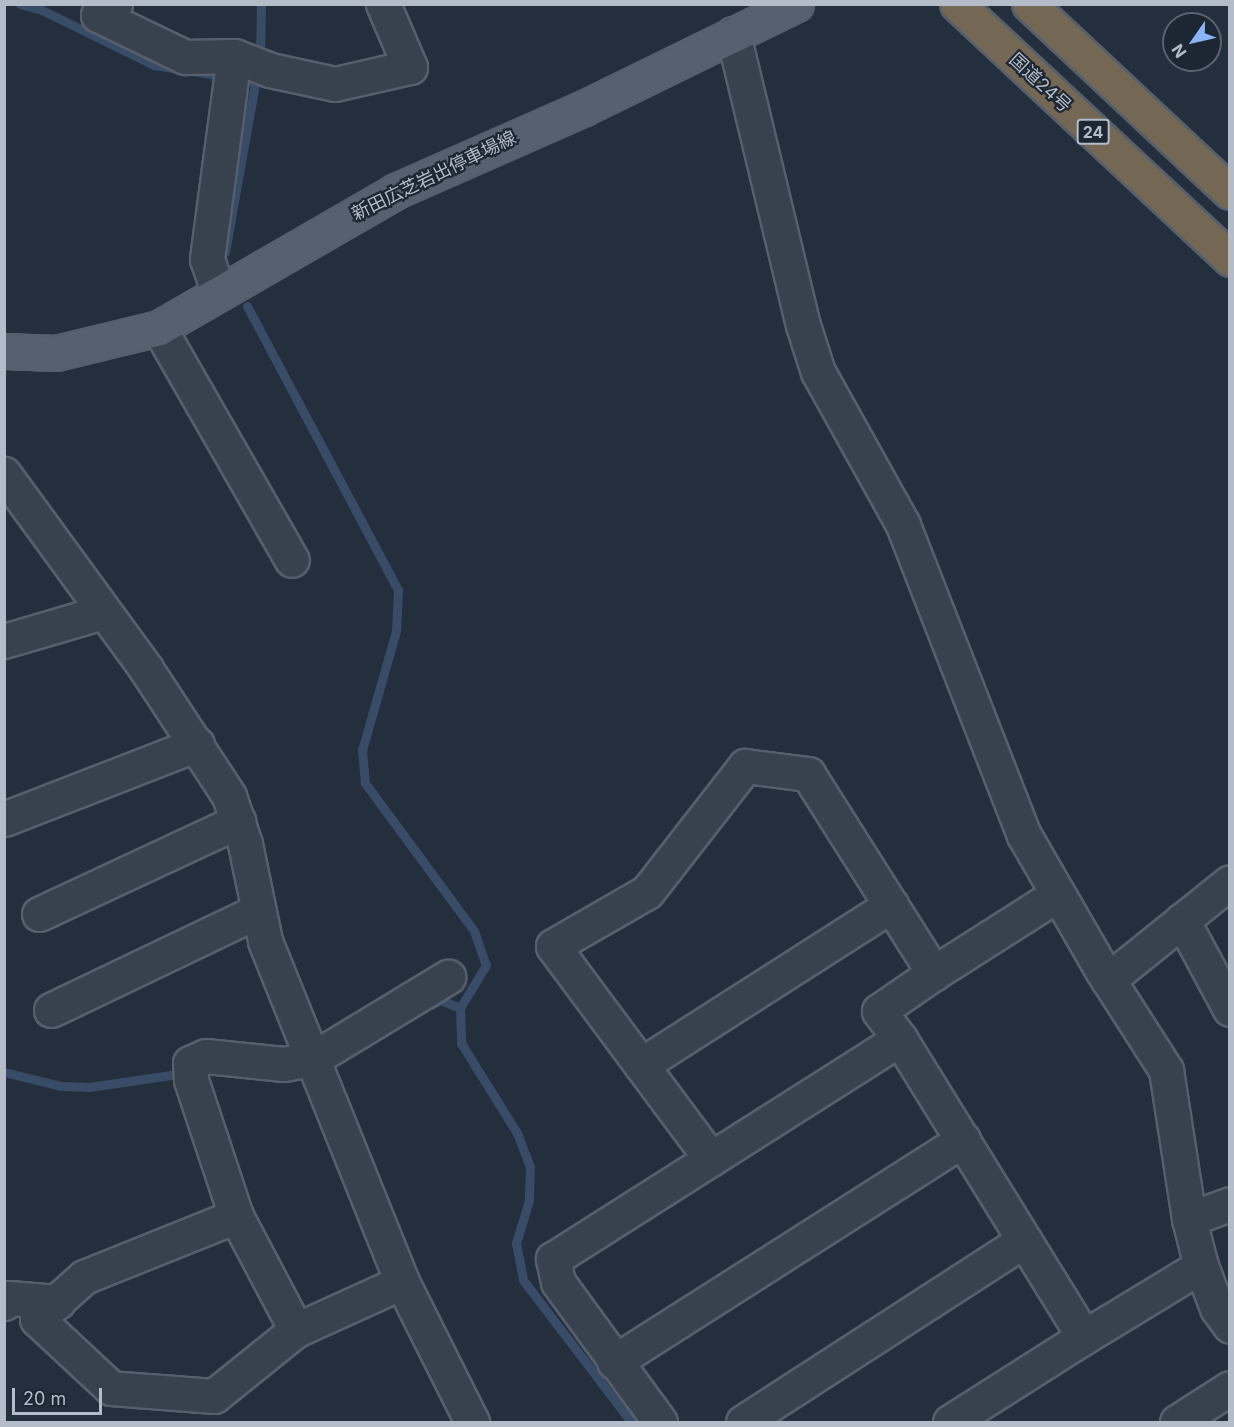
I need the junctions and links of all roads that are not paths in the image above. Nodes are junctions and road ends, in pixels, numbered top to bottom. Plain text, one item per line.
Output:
1 (116, 4) edge
2 (382, 4) edge
3 (796, 4) edge
4 (957, 4) edge
5 (1029, 4) edge
6 (733, 34) junction
7 (234, 56) junction
8 (1230, 192) edge
9 (1230, 260) edge
10 (219, 293) junction
11 (159, 328) junction
12 (4, 351) edge
13 (4, 474) edge
14 (292, 560) dead end
15 (103, 612) junction
16 (4, 641) edge
17 (196, 744) junction
18 (4, 819) edge
19 (238, 821) junction
20 (1230, 882) edge
21 (1058, 894) junction
22 (891, 905) junction
23 (258, 911) junction
24 (39, 914) dead end
25 (1182, 920) junction
26 (934, 973) junction
27 (448, 977) dead end
28 (1108, 980) junction
29 (1230, 1009) edge
30 (51, 1010) dead end
31 (900, 1039) junction
32 (314, 1058) junction
33 (641, 1065) junction
34 (963, 1140) junction
35 (711, 1160) junction
36 (1230, 1204) edge
37 (236, 1216) junction
38 (1189, 1219) junction
39 (1024, 1240) junction
40 (1201, 1266) junction
41 (402, 1282) junction
42 (58, 1302) junction
43 (4, 1303) edge
44 (1230, 1326) edge
45 (296, 1329) junction
46 (1084, 1337) junction
47 (614, 1362) junction
48 (1230, 1388) edge
49 (471, 1422) edge
50 (660, 1422) edge
51 (743, 1422) edge
52 (951, 1422) edge
53 (1177, 1422) edge

1 - 7 street
2 - 7 street
3 - 6 main road, 新田広芝岩出停車場線
4 - 9 highway, 国道24号 / 24
5 - 8 highway
6 - 10 main road, 新田広芝岩出停車場線
6 - 21 street
7 - 10 street
10 - 11 main road, 新田広芝岩出停車場線
11 - 12 main road, 新田広芝岩出停車場線
11 - 14 street
13 - 15 street
15 - 16 street
15 - 17 street
17 - 18 street
17 - 19 street
19 - 23 street
19 - 24 street
20 - 25 street
21 - 26 street
21 - 28 street
22 - 26 street
22 - 33 street
22 - 33 street
23 - 30 street
23 - 32 street
25 - 28 street
25 - 29 street
26 - 31 street
27 - 32 street
28 - 38 street
31 - 34 street
31 - 35 street
32 - 37 street
32 - 41 street
33 - 35 street
34 - 39 street
34 - 47 street
35 - 47 street
36 - 38 street
37 - 42 street
37 - 45 street
38 - 40 street
39 - 46 street
39 - 51 street
40 - 44 street
40 - 46 street
41 - 45 street
41 - 49 street
42 - 43 street
42 - 45 street
46 - 52 street
47 - 50 street
48 - 53 street

